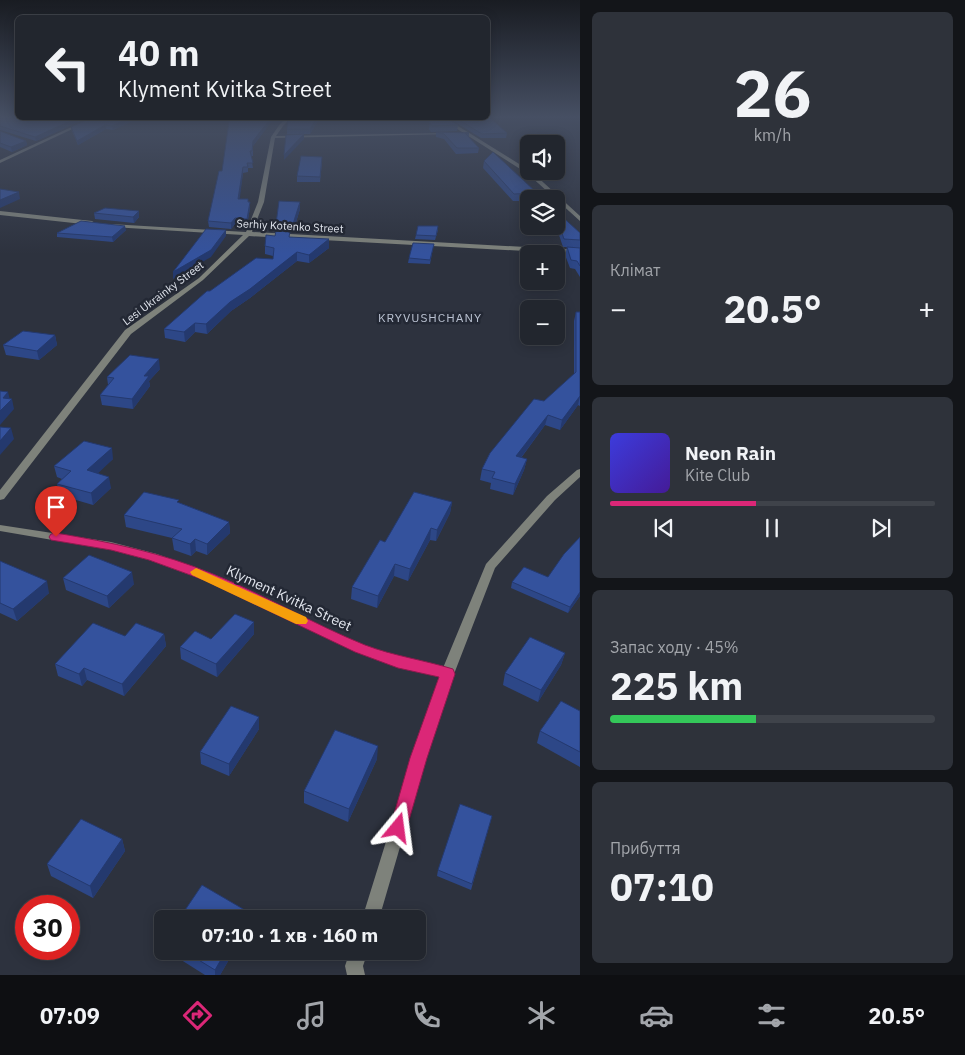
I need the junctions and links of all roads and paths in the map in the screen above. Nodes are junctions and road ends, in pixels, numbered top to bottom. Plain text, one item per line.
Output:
1 (268, 164) edge
2 (515, 164) edge
3 (0, 213) edge
4 (580, 219) edge
5 (250, 233) junction
6 (580, 252) edge
7 (580, 472) edge
8 (0, 497) edge
9 (0, 528) edge
10 (448, 674) junction
11 (373, 910) edge
12 (356, 960) edge
13 (356, 975) edge

1 - 5 street, Lesi Ukrainky Street
2 - 4 street
3 - 5 street, Serhiy Kotenko Street
5 - 6 street, Serhiy Kotenko Street
5 - 8 street, Lesi Ukrainky Street
7 - 10 street
9 - 10 street, Klyment Kvitka Street
10 - 11 street
12 - 13 street

